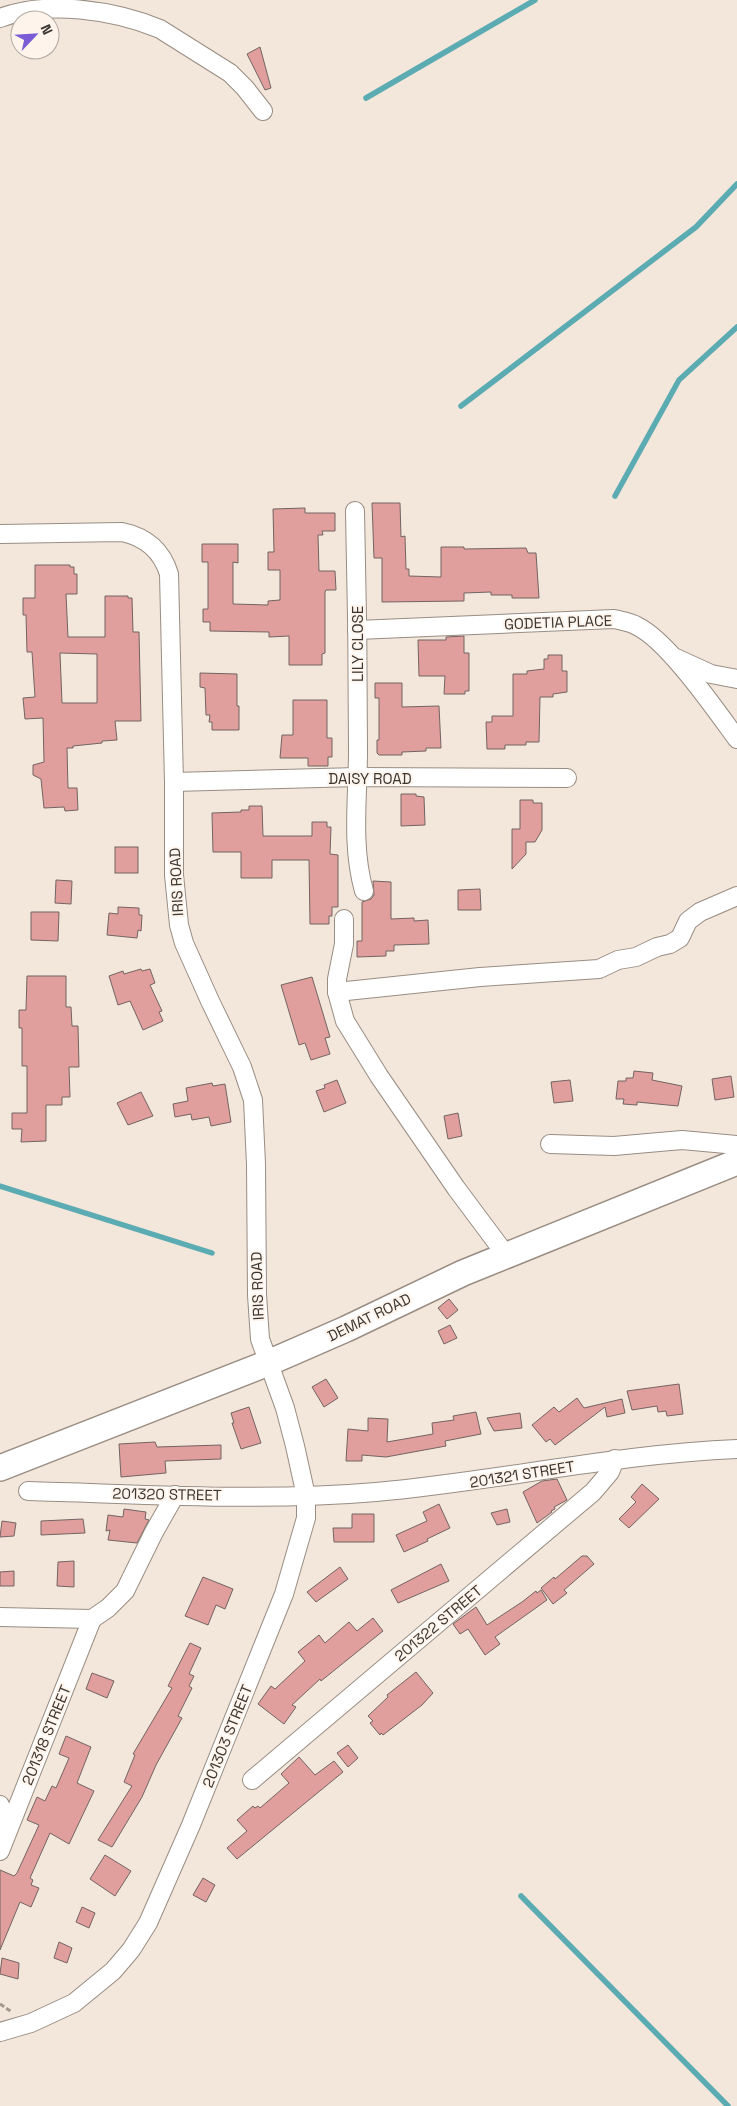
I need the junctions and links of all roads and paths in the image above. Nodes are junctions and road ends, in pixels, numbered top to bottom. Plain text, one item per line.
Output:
1 (0, 18) edge
2 (264, 111) dead end
3 (355, 511) dead end
4 (0, 534) edge
5 (358, 630) junction
6 (669, 654) junction
7 (737, 679) edge
8 (737, 739) edge
9 (358, 778) junction
10 (567, 778) dead end
11 (174, 782) junction
12 (364, 891) dead end
13 (737, 896) edge
14 (344, 919) dead end
15 (337, 992) junction
16 (550, 1144) dead end
17 (737, 1145) edge
18 (737, 1162) edge
19 (506, 1255) junction
20 (268, 1363) junction
21 (737, 1448) edge
22 (615, 1459) junction
23 (0, 1468) edge
24 (28, 1491) dead end
25 (175, 1495) junction
26 (306, 1496) junction
27 (0, 1617) edge
28 (92, 1619) junction
29 (252, 1780) dead end
30 (0, 1805) edge
31 (7, 1829) junction
32 (0, 1851) edge
33 (0, 2032) edge

1 - 2 street
3 - 5 street, LILY CLOSE
4 - 11 street, IRIS ROAD
5 - 6 street, GODETIA PLACE
5 - 9 street, LILY CLOSE
6 - 7 street
6 - 8 street, GODETIA PLACE
9 - 10 street, DAISY ROAD
9 - 11 street, DAISY ROAD
9 - 12 street, LILY CLOSE
11 - 20 street, IRIS ROAD
13 - 15 street
14 - 15 street
15 - 19 street
16 - 17 street
18 - 19 street, DEMAT ROAD
19 - 20 street, DEMAT ROAD
20 - 23 street, DEMAT ROAD
20 - 26 street, 201303 STREET
21 - 22 street, 201321 STREET
22 - 26 street, 201321 STREET
22 - 29 street, 201322 STREET
24 - 25 street, 201320 STREET
25 - 26 street, 201320 STREET
25 - 28 street, 201318 STREET
26 - 33 street, 201303 STREET
27 - 28 street
28 - 31 street, 201318 STREET
30 - 31 street
31 - 32 street, 201318 STREET

